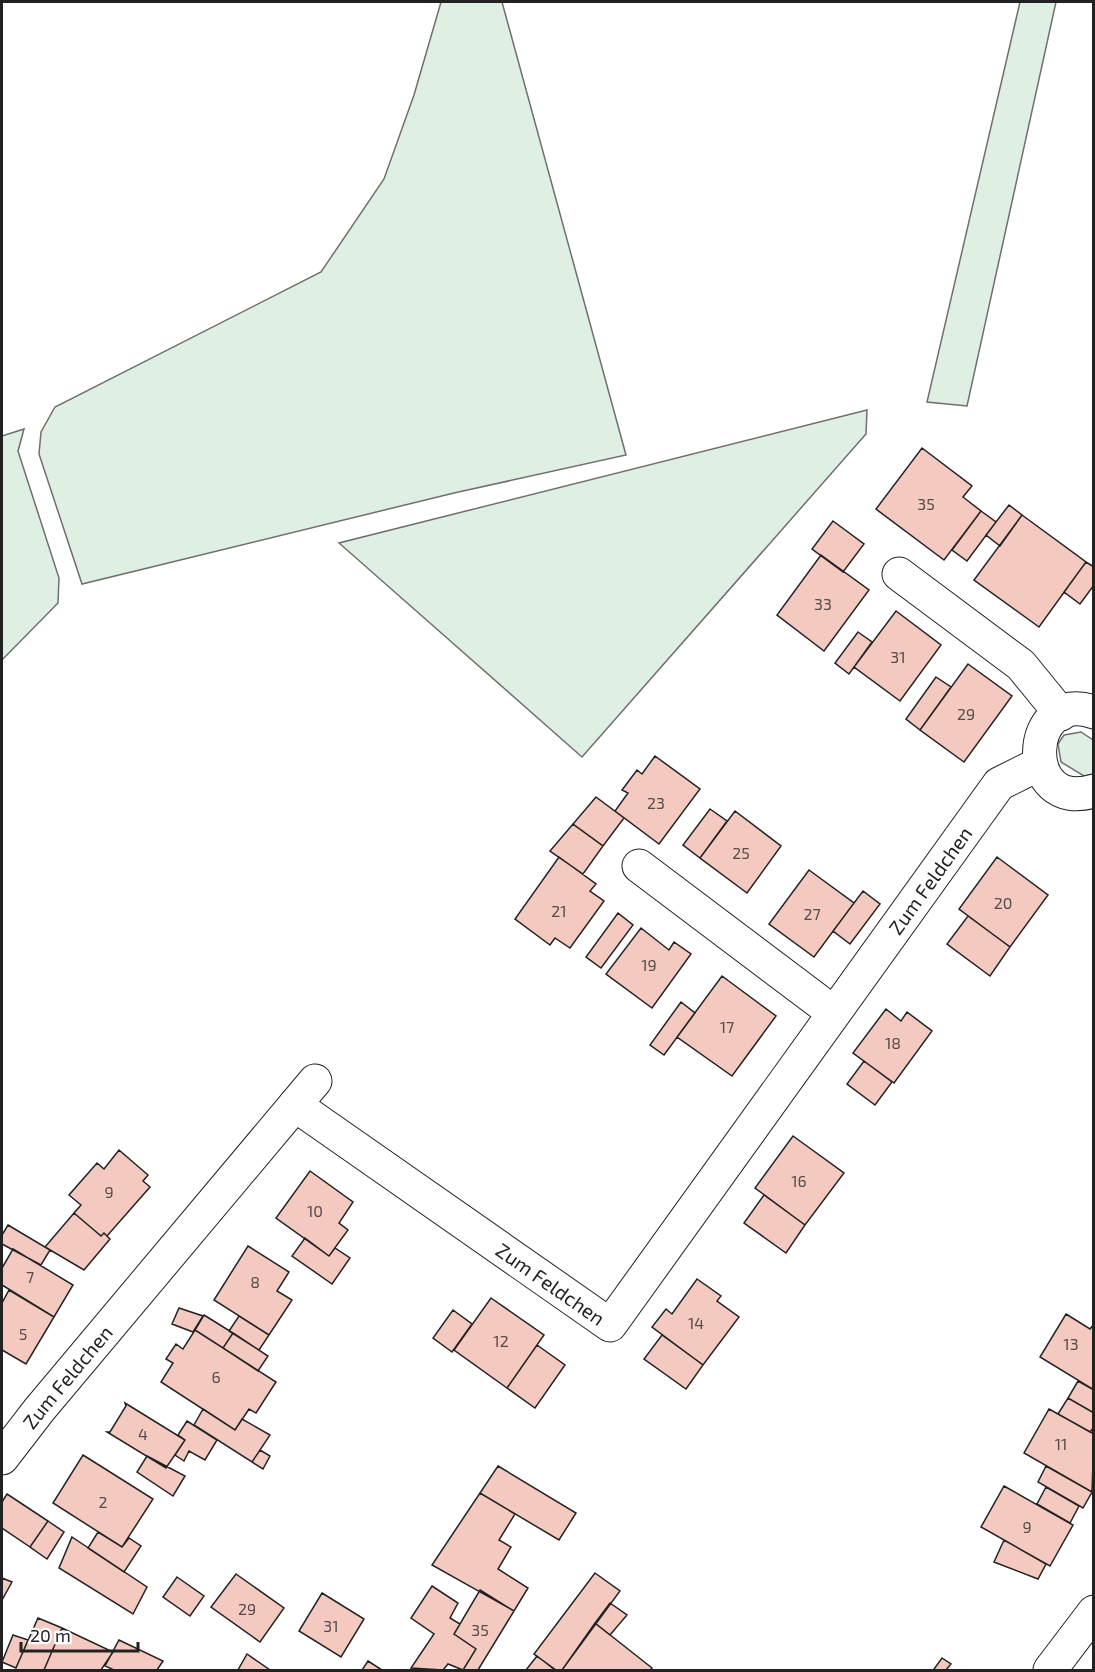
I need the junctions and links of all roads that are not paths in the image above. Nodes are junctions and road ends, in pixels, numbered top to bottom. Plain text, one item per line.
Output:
1 (899, 574) dead end
2 (1094, 712) edge
3 (1061, 714) junction
4 (1039, 764) junction
5 (1094, 791) edge
6 (639, 866) dead end
7 (834, 1013) junction
8 (2, 1458) edge
9 (1094, 1612) edge
10 (1050, 1671) edge

1 - 3 street
2 - 3 street
3 - 4 street
4 - 5 street
4 - 7 street, Zum Feldchen
6 - 7 street
7 - 8 street, Zum Feldchen
9 - 10 street

